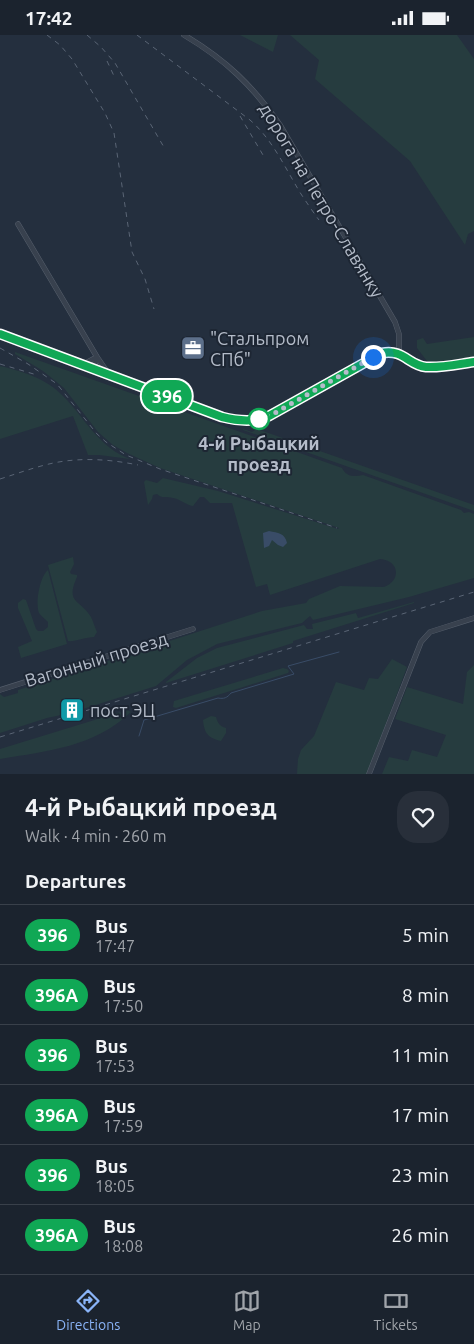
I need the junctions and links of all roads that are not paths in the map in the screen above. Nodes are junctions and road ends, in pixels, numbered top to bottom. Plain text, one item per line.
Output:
1 (184, 35) edge
2 (18, 224) dead end
3 (0, 334) edge
4 (399, 353) junction
5 (97, 357) junction
6 (474, 362) edge
7 (84, 364) junction
8 (94, 368) junction
9 (109, 374) junction
10 (474, 618) edge
11 (193, 629) dead end
12 (0, 690) edge
13 (369, 774) edge

1 - 4 street, дорога на Петро-Славянку
2 - 5 street
3 - 7 street
4 - 6 street
4 - 9 street
5 - 7 street
5 - 8 street
5 - 9 street
7 - 8 street
8 - 9 street
10 - 13 street
11 - 12 street, Вагонный проезд

